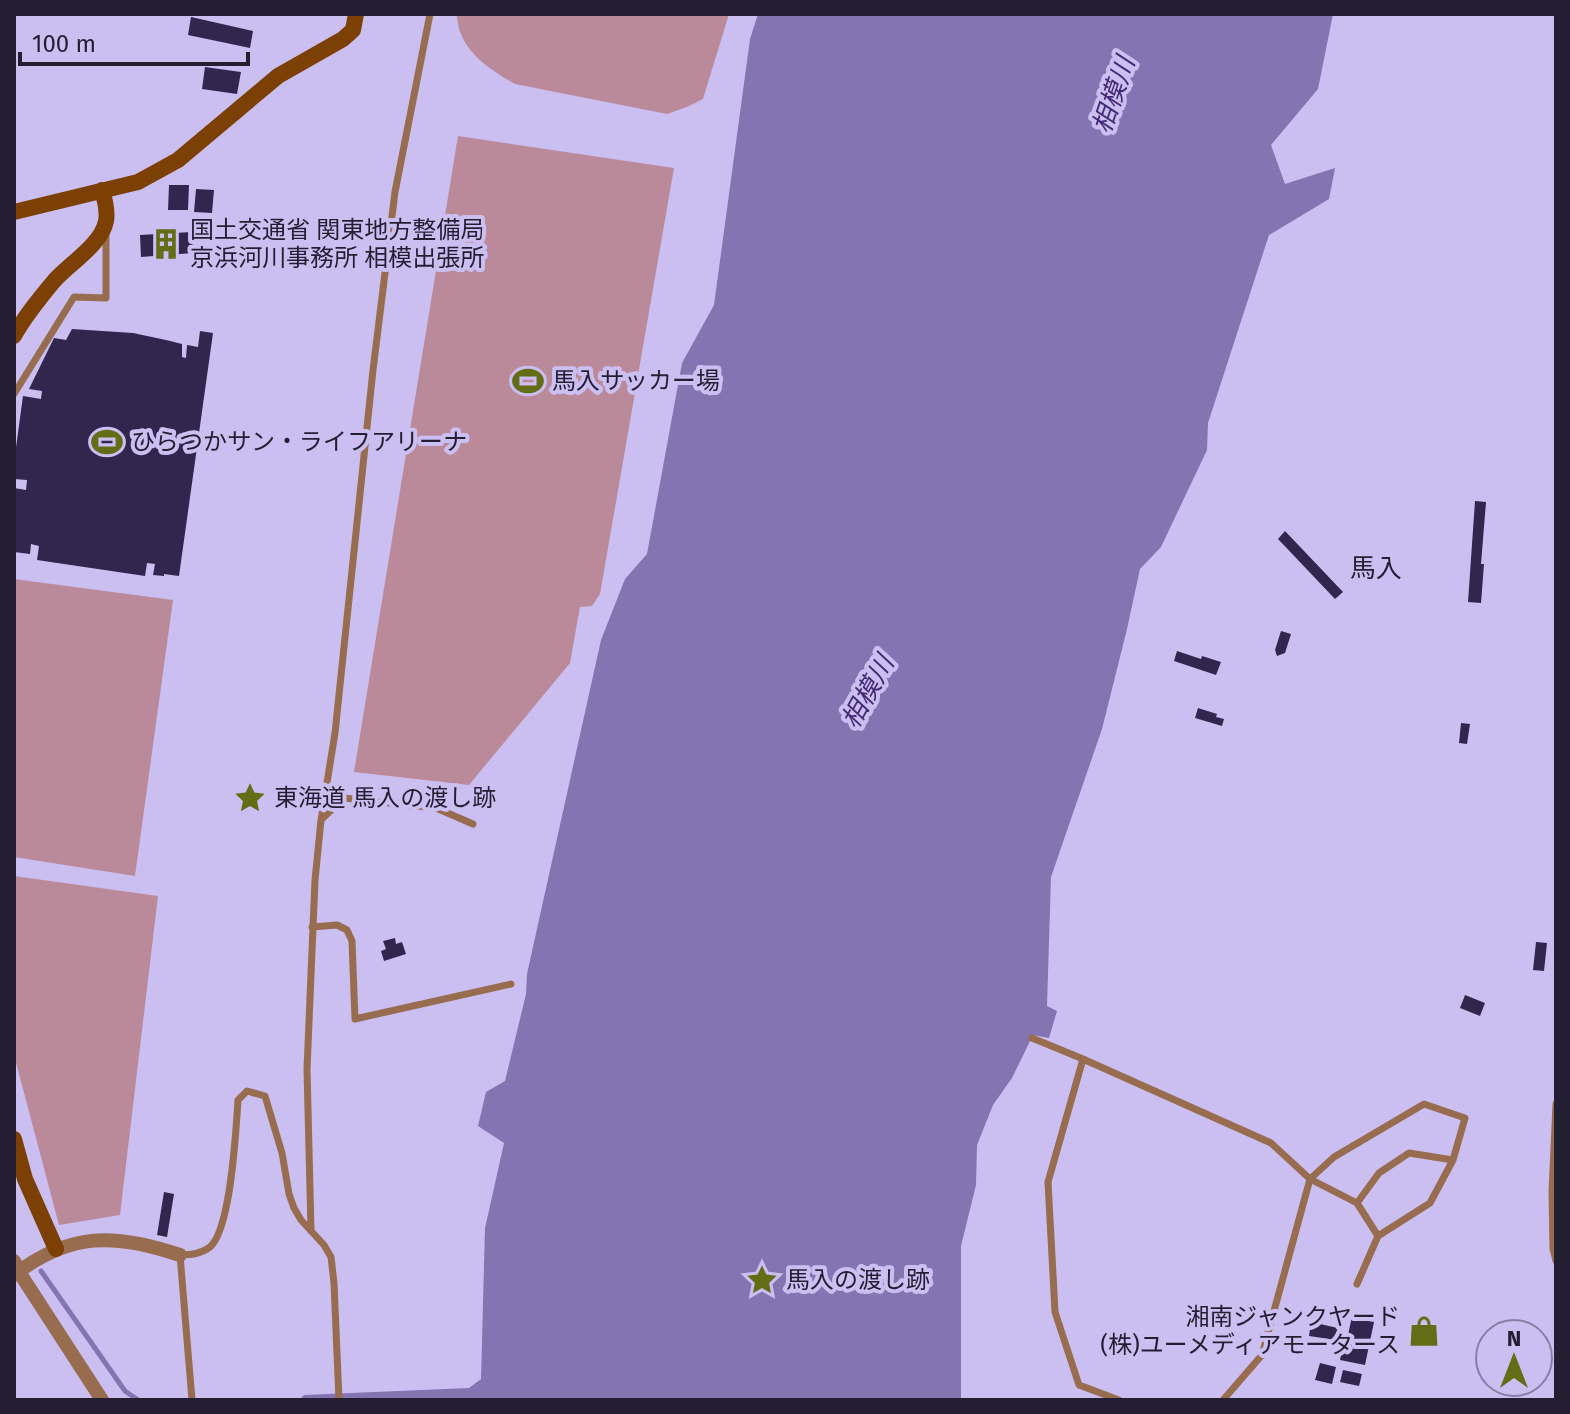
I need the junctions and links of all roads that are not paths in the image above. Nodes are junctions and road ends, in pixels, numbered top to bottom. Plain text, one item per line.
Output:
1 (356, 14) edge
2 (430, 14) edge
3 (102, 190) junction
4 (14, 212) edge
5 (106, 223) junction
6 (14, 336) edge
7 (14, 394) edge
8 (321, 820) junction
9 (473, 824) dead end
10 (312, 927) junction
11 (511, 984) dead end
12 (1032, 1038) dead end
13 (1083, 1059) junction
14 (1556, 1104) edge
15 (14, 1139) edge
16 (1453, 1160) junction
17 (1310, 1179) junction
18 (1357, 1203) junction
19 (311, 1231) junction
20 (1378, 1236) junction
21 (56, 1249) junction
22 (180, 1255) junction
23 (1556, 1261) edge
24 (16, 1270) edge
25 (1357, 1284) dead end
26 (102, 1400) edge
27 (192, 1400) edge
28 (339, 1400) edge
29 (1119, 1400) edge
30 (1223, 1400) edge

1 - 3 street
2 - 8 lane
3 - 4 street
3 - 5 street
5 - 6 street
5 - 7 lane
8 - 9 lane
8 - 10 lane
10 - 11 lane
10 - 19 lane
12 - 13 lane
13 - 17 lane
13 - 29 lane
14 - 23 lane
15 - 21 street
16 - 17 lane
16 - 18 lane
16 - 20 lane
17 - 18 lane
17 - 30 lane
18 - 20 lane
19 - 22 lane
19 - 28 lane
20 - 25 lane
21 - 22 street
21 - 24 street
22 - 27 lane
24 - 26 street

